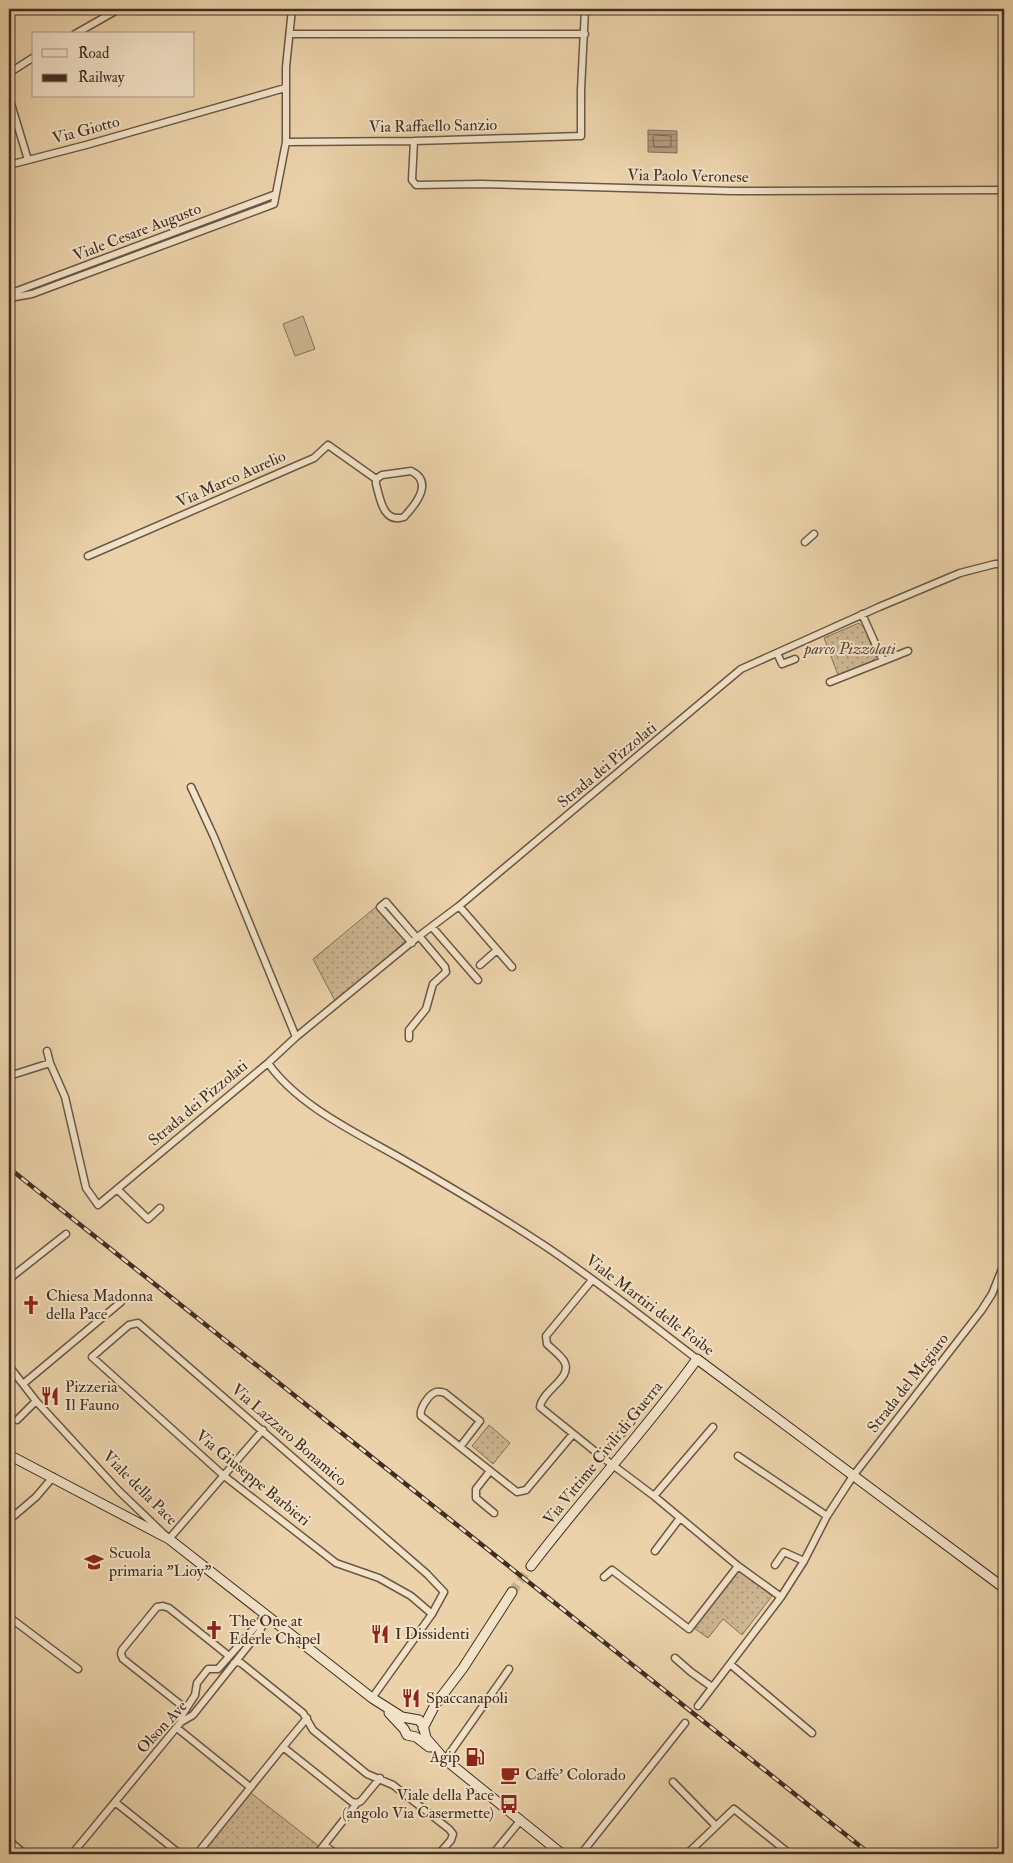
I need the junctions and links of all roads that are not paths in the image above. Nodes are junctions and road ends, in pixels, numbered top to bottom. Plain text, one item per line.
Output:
1 (119, 9) edge
2 (292, 9) edge
3 (585, 9) edge
4 (79, 32) edge
5 (290, 34) junction
6 (585, 34) junction
7 (32, 59) edge
8 (9, 73) edge
9 (285, 88) junction
10 (9, 97) edge
11 (414, 141) junction
12 (286, 142) junction
13 (28, 160) junction
14 (9, 165) edge
15 (1004, 190) edge
16 (276, 194) junction
17 (9, 295) edge
18 (376, 479) junction
19 (814, 534) dead end
20 (805, 542) dead end
21 (88, 556) dead end
22 (1004, 564) edge
23 (862, 614) junction
24 (908, 652) dead end
25 (777, 653) junction
26 (795, 659) dead end
27 (883, 660) junction
28 (830, 682) dead end
29 (190, 787) dead end
30 (219, 829) dead end
31 (214, 837) junction
32 (386, 902) dead end
33 (459, 906) junction
34 (432, 927) junction
35 (416, 939) junction
36 (497, 950) junction
37 (480, 965) dead end
38 (512, 967) dead end
39 (478, 980) dead end
40 (296, 1037) junction
41 (409, 1038) dead end
42 (47, 1052) dead end
43 (268, 1063) junction
44 (50, 1064) junction
45 (9, 1076) edge
46 (118, 1190) junction
47 (160, 1208) dead end
48 (66, 1234) dead end
49 (1004, 1264) edge
50 (9, 1279) edge
51 (592, 1280) junction
52 (121, 1302) dead end
53 (112, 1339) joint
54 (697, 1359) junction
55 (9, 1366) edge
56 (22, 1384) junction
57 (36, 1401) junction
58 (17, 1420) dead end
59 (631, 1422) dead end
60 (713, 1427) dead end
61 (263, 1430) junction
62 (573, 1434) junction
63 (460, 1447) junction
64 (9, 1454) edge
65 (738, 1456) dead end
66 (602, 1457) junction
67 (614, 1466) junction
68 (490, 1471) junction
69 (223, 1475) junction
70 (853, 1476) junction
71 (53, 1477) junction
72 (654, 1496) junction
73 (494, 1513) dead end
74 (827, 1516) junction
75 (680, 1518) junction
76 (9, 1520) edge
77 (169, 1539) junction
78 (656, 1551) dead end
79 (804, 1561) junction
80 (776, 1565) dead end
81 (531, 1566) tunnel mouth
82 (738, 1566) junction
83 (604, 1577) dead end
84 (1004, 1588) edge
85 (512, 1592) tunnel mouth
86 (781, 1597) junction
87 (432, 1614) junction
88 (267, 1615) junction
89 (9, 1617) edge
90 (229, 1656) junction
91 (675, 1658) dead end
92 (233, 1664) junction
93 (730, 1664) junction
94 (78, 1669) dead end
95 (509, 1669) dead end
96 (712, 1687) junction
97 (372, 1698) junction
98 (435, 1705) junction
99 (698, 1706) dead end
100 (186, 1709) junction
101 (307, 1718) junction
102 (412, 1719) junction
103 (182, 1722) junction
104 (685, 1723) dead end
105 (176, 1728) junction
106 (423, 1728) junction
107 (404, 1729) junction
108 (812, 1734) dead end
109 (416, 1737) junction
110 (283, 1746) junction
111 (445, 1760) junction
112 (380, 1778) junction
113 (673, 1782) dead end
114 (250, 1787) junction
115 (114, 1802) junction
116 (357, 1803) junction
117 (520, 1821) junction
118 (716, 1826) junction
119 (9, 1841) edge
120 (324, 1845) junction
121 (25, 1854) edge
122 (72, 1854) edge
123 (180, 1854) edge
124 (197, 1854) edge
125 (317, 1854) edge
126 (336, 1854) edge
127 (439, 1854) edge
128 (493, 1854) edge
129 (562, 1854) edge
130 (580, 1854) edge
131 (688, 1854) edge
132 (790, 1854) edge

1 - 4 street
2 - 5 street
3 - 6 street
5 - 6 street
5 - 9 street
6 - 11 street, Via Raffaello Sanzio
7 - 8 street
9 - 12 street
9 - 13 street, Via Giotto
10 - 13 street
11 - 12 street, Via Raffaello Sanzio
11 - 15 street, Via Paolo Veronese
12 - 16 street
13 - 14 street, Via Giotto
16 - 17 street, Viale Cesare Augusto
16 - 17 street, Viale Cesare Augusto
18 - 18 street
18 - 21 street, Via Marco Aurelio
19 - 20 street
22 - 23 street, Strada dei Pizzolati
23 - 25 street, Strada dei Pizzolati
23 - 27 street
24 - 27 street
25 - 26 street
25 - 33 street, Strada dei Pizzolati
27 - 28 street
29 - 31 street
30 - 31 street
31 - 40 street
32 - 35 street
33 - 34 street, Strada dei Pizzolati
33 - 36 street
34 - 35 street, Strada dei Pizzolati
34 - 39 street
35 - 40 street, Strada dei Pizzolati
35 - 41 street
36 - 37 street
36 - 38 street
40 - 43 street, Strada dei Pizzolati
42 - 44 street
43 - 46 street, Strada dei Pizzolati
43 - 51 street, Viale Martiri delle Foibe
44 - 45 street
44 - 46 street, Strada dei Pizzolati
46 - 47 street
48 - 50 street
49 - 70 street, Strada del Megiaro
51 - 54 street, Viale Martiri delle Foibe
51 - 62 street
52 - 56 street
53 - 61 street, Via Lazzaro Bonamico
53 - 69 street, Via Giuseppe Barbieri
54 - 67 street, Via Vittime Civili di Guerra
54 - 70 street, Viale Martiri delle Foibe
55 - 56 street, Viale della Pace
56 - 57 street, Viale della Pace
57 - 58 street
57 - 77 street, Viale della Pace
59 - 66 street
60 - 72 street
61 - 69 street
61 - 87 street, Via Lazzaro Bonamico
62 - 66 street
62 - 68 street
63 - 63 street
63 - 68 street
64 - 71 street
65 - 74 street
66 - 67 street
67 - 72 street
67 - 81 street, Via Vittime Civili di Guerra
68 - 73 street
69 - 77 street
69 - 87 street, Via Giuseppe Barbieri
70 - 74 street, Strada del Megiaro
70 - 84 street, Viale Martiri delle Foibe
71 - 76 street
71 - 77 street
72 - 75 street
74 - 79 street, Strada del Megiaro
75 - 78 street
75 - 82 street
77 - 88 street, Viale della Pace
79 - 80 street
79 - 86 street, Strada del Megiaro
82 - 83 street
82 - 86 street
85 - 98 street
86 - 93 street, Strada del Megiaro
87 - 97 street
88 - 90 street
88 - 92 street, Olson Ave
88 - 97 street, Viale della Pace
89 - 94 street
90 - 100 street
90 - 100 street
91 - 96 street
92 - 101 street
92 - 103 street, Olson Ave
93 - 96 street, Strada del Megiaro
93 - 108 street
95 - 111 street
96 - 99 street, Strada del Megiaro
97 - 102 street, Viale della Pace
97 - 107 street, Viale della Pace
98 - 102 street
98 - 106 street
100 - 103 street
101 - 110 street
101 - 112 street
102 - 106 street, Viale della Pace
102 - 107 street
103 - 105 street, Olson Ave
104 - 130 street
105 - 114 street
105 - 115 street, Olson Ave
106 - 109 street
106 - 111 street, Viale della Pace
107 - 109 street, Viale della Pace
109 - 111 street, Viale della Pace
110 - 114 street
110 - 116 street
111 - 117 street, Viale della Pace
112 - 116 street
112 - 127 street
113 - 118 street
114 - 124 street
115 - 122 street, Olson Ave
115 - 123 street
116 - 120 street
117 - 128 street
117 - 129 street, Viale della Pace
118 - 131 street
118 - 132 street
119 - 121 street
120 - 125 street
120 - 126 street

